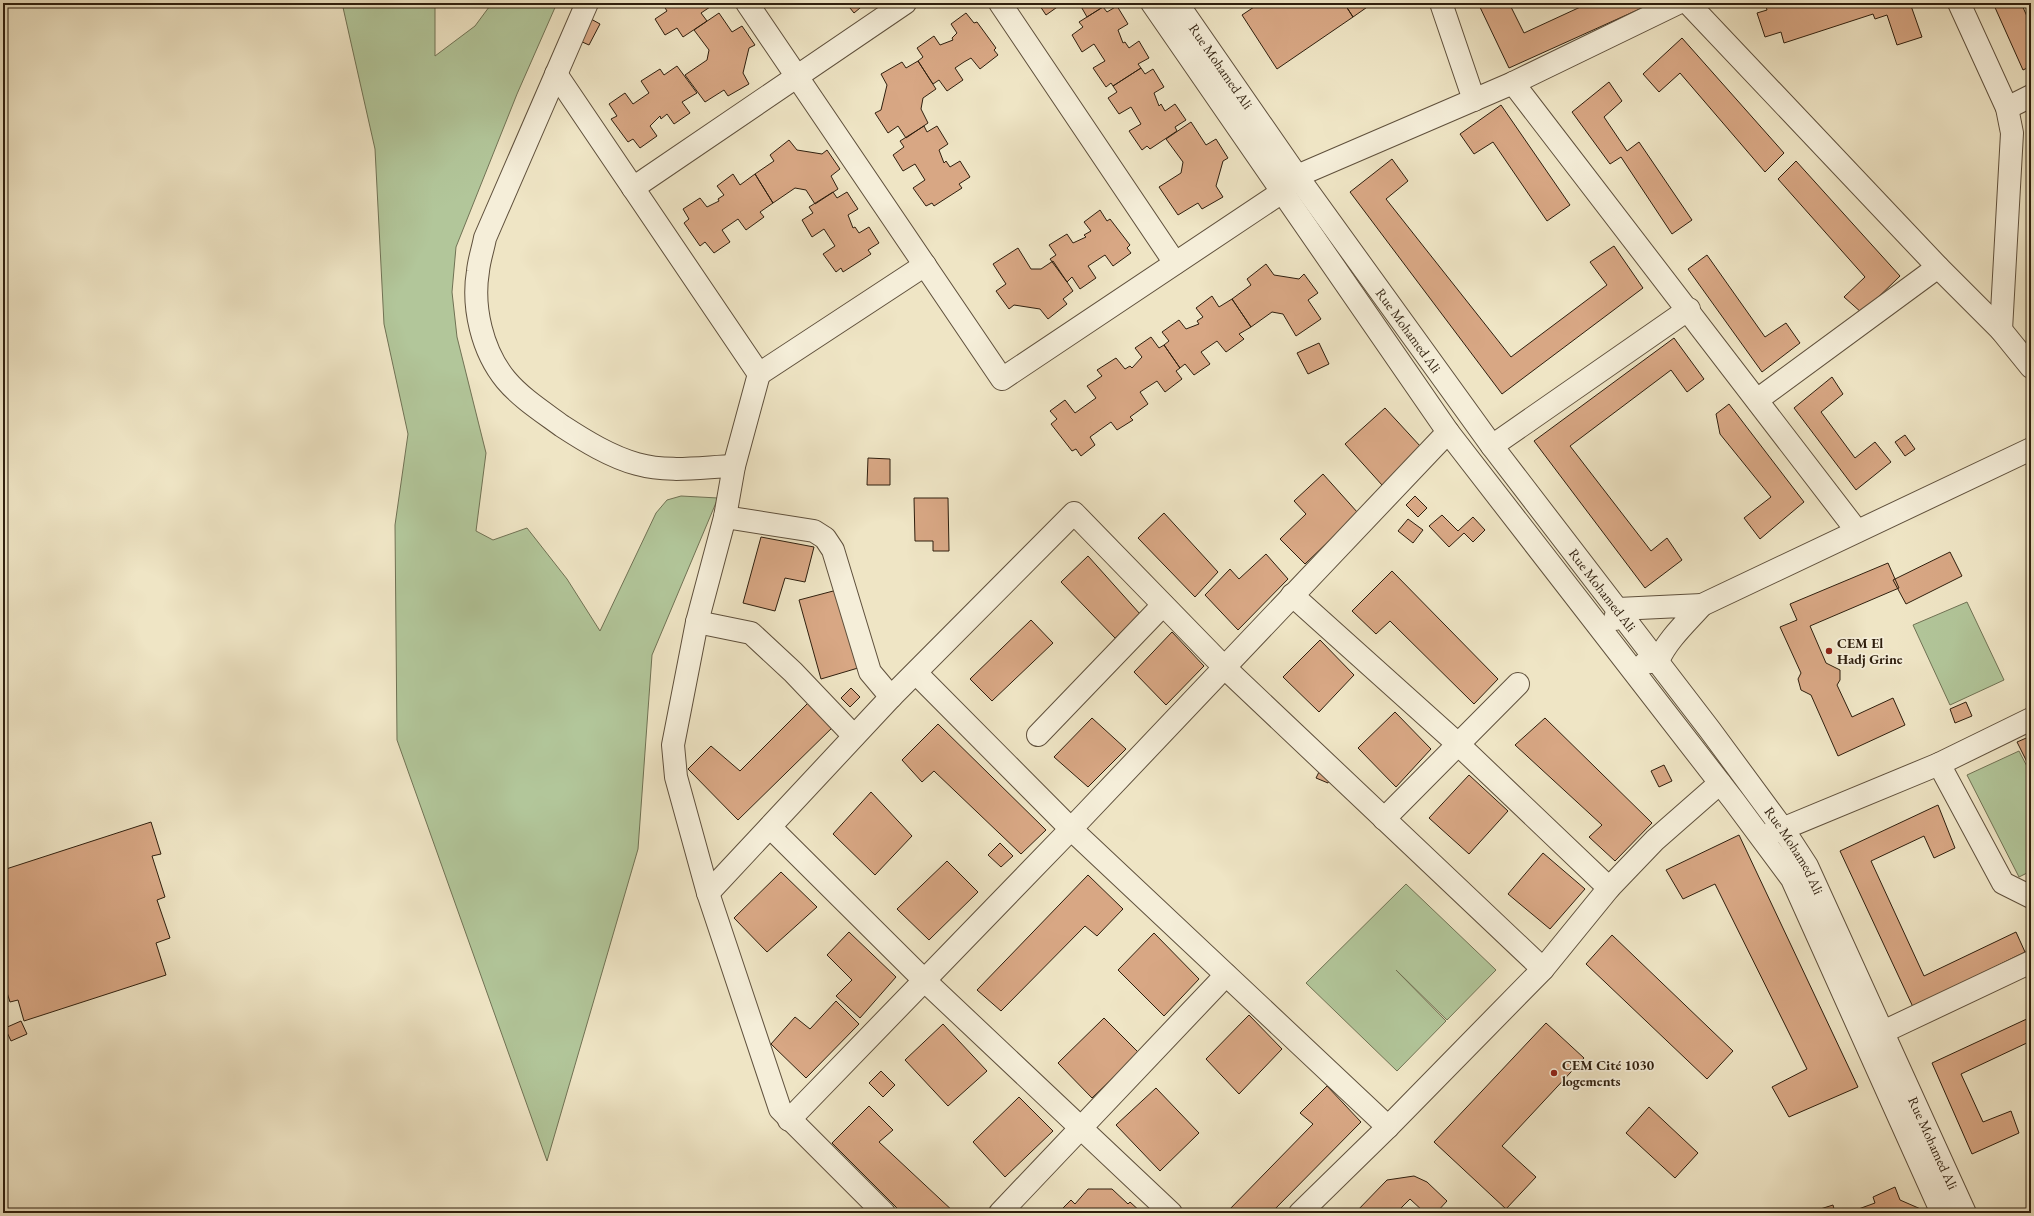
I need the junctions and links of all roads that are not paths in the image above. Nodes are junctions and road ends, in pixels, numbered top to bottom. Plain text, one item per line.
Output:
1 (587, 3) edge
2 (747, 3) edge
3 (905, 3) edge
4 (1000, 3) edge
5 (1152, 3) edge
6 (1177, 3) edge
7 (1440, 3) edge
8 (1678, 3) edge
9 (1688, 3) edge
10 (1959, 3) edge
11 (556, 74) junction
12 (796, 77) junction
13 (1513, 83) junction
14 (2031, 96) edge
15 (1474, 100) junction
16 (2007, 108) junction
17 (1297, 176) junction
18 (633, 188) junction
19 (1282, 192) junction
20 (1175, 263) junction
21 (925, 265) junction
22 (1938, 267) junction
23 (1689, 310) junction
24 (2001, 330) junction
25 (2031, 367) edge
26 (759, 374) junction
27 (1757, 400) junction
28 (1448, 432) junction
29 (1492, 446) junction
30 (2031, 450) edge
31 (734, 466) junction
32 (725, 517) junction
33 (1857, 531) junction
34 (1292, 596) junction
35 (1163, 605) junction
36 (1702, 605) junction
37 (1618, 609) junction
38 (697, 622) junction
39 (1610, 642) junction
40 (1658, 661) junction
41 (1628, 664) junction
42 (1224, 667) junction
43 (916, 673) junction
44 (1518, 684) dead end
45 (891, 697) junction
46 (2031, 719) edge
47 (1038, 735) dead end
48 (854, 736) junction
49 (1458, 745) junction
50 (1939, 764) junction
51 (1720, 783) junction
52 (1384, 819) junction
53 (770, 827) junction
54 (1071, 829) junction
55 (1783, 829) junction
56 (1762, 838) junction
57 (1609, 888) junction
58 (708, 893) junction
59 (2031, 898) edge
60 (2031, 962) edge
61 (1543, 969) junction
62 (1226, 975) junction
63 (924, 980) junction
64 (1883, 1032) junction
65 (789, 1120) junction
66 (1081, 1127) junction
67 (1388, 1127) junction
68 (884, 1213) edge
69 (1000, 1213) edge
70 (1172, 1213) edge
71 (1300, 1213) edge
72 (1942, 1213) edge
73 (1965, 1213) edge

1 - 11 street
2 - 12 street
3 - 12 street
4 - 20 street
5 - 19 street
6 - 17 street, Rue Mohamed Ali
7 - 15 street
8 - 13 street
9 - 22 street
10 - 16 street
11 - 18 street
11 - 31 street
12 - 18 street
12 - 21 street
13 - 15 street
13 - 23 street
14 - 16 street
15 - 17 street
16 - 24 street
17 - 19 street
17 - 29 street, Rue Mohamed Ali
18 - 26 street
19 - 20 street
19 - 28 street
20 - 21 street
21 - 26 street
22 - 24 street
22 - 27 street
23 - 27 street
23 - 29 street
24 - 25 street
26 - 31 street
27 - 33 street
28 - 34 street
28 - 39 street
29 - 37 street, Rue Mohamed Ali
30 - 33 street
31 - 32 street
32 - 38 street
32 - 45 street
33 - 36 street
34 - 42 street
34 - 49 street
35 - 42 street
35 - 43 street
35 - 47 street
36 - 37 street
36 - 40 street
37 - 39 street
37 - 40 street, Rue Mohamed Ali
38 - 48 street
38 - 58 street
39 - 41 street
40 - 41 street
40 - 55 street, Rue Mohamed Ali
41 - 51 street
42 - 52 street
42 - 54 street
43 - 45 street
43 - 54 street
44 - 49 street
45 - 48 street
46 - 50 street
48 - 53 street
49 - 52 street
49 - 57 street
50 - 55 street
50 - 59 street
51 - 56 street
51 - 57 street
52 - 61 street
53 - 58 street
53 - 63 street
54 - 62 street
54 - 63 street
55 - 56 street
55 - 64 street, Rue Mohamed Ali
56 - 72 street
57 - 61 street
58 - 65 street
60 - 64 street
61 - 67 street
62 - 66 street
62 - 67 street
63 - 65 street
63 - 66 street
64 - 73 street, Rue Mohamed Ali
65 - 68 street
66 - 69 street
66 - 70 street
67 - 71 street

